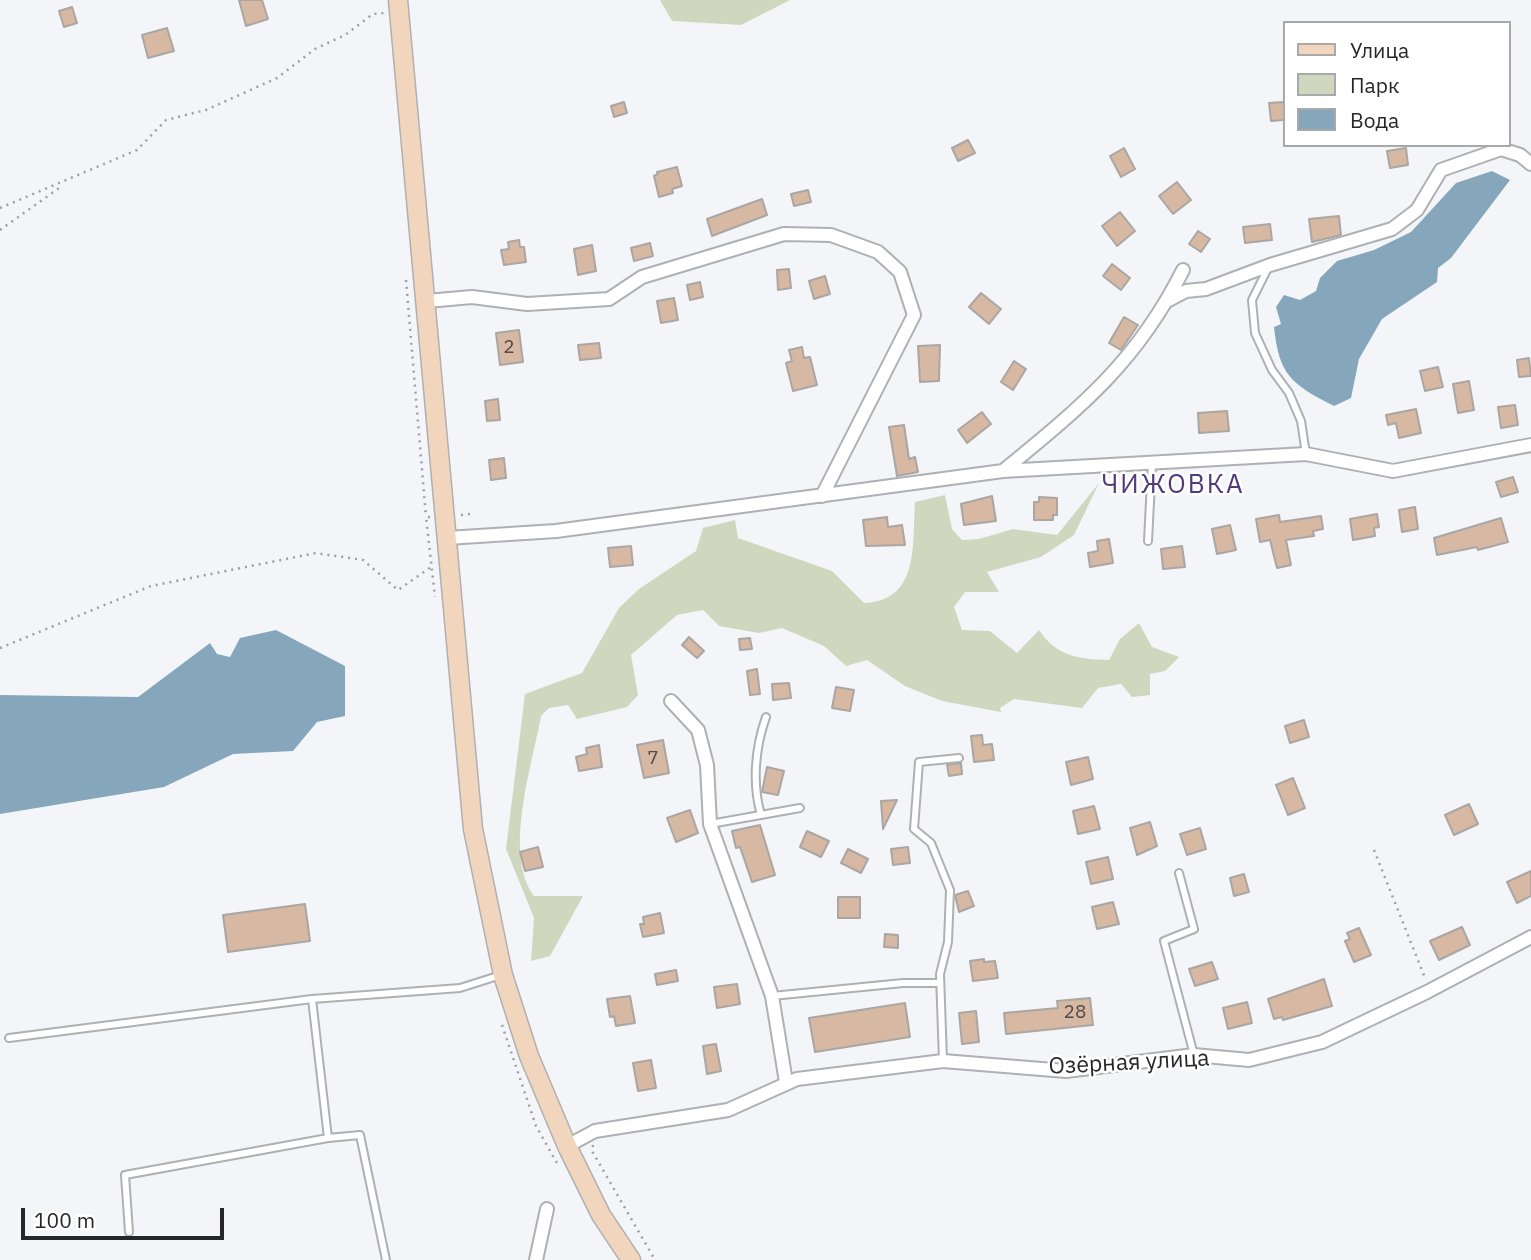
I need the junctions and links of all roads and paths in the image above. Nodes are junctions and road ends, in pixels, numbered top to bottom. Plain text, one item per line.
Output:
1 (398, 6) edge
2 (1531, 164) edge
3 (67, 182) junction
4 (0, 208) edge
5 (0, 230) edge
6 (1269, 265) junction
7 (1183, 270) dead end
8 (427, 301) junction
9 (1167, 301) junction
10 (1531, 444) edge
11 (1306, 454) junction
12 (1152, 461) junction
13 (1003, 471) junction
14 (822, 496) junction
15 (447, 538) junction
16 (1148, 541) dead end
17 (450, 565) junction
18 (0, 648) edge
19 (671, 701) dead end
20 (766, 717) dead end
21 (959, 758) dead end
22 (800, 808) dead end
23 (761, 815) junction
24 (710, 824) junction
25 (1374, 850) dead end
26 (1179, 873) dead end
27 (1531, 937) edge
28 (503, 975) junction
29 (940, 983) junction
30 (1430, 990) junction
31 (772, 996) junction
32 (312, 999) junction
33 (9, 1038) dead end
34 (1194, 1055) junction
35 (943, 1061) junction
36 (786, 1083) junction
37 (595, 1132) junction
38 (328, 1139) junction
39 (567, 1146) junction
40 (547, 1209) dead end
41 (129, 1231) dead end
42 (386, 1260) edge
43 (536, 1260) edge
44 (631, 1260) edge
45 (655, 1260) edge

1 - 3 path
1 - 8 street
2 - 6 street
3 - 4 path
3 - 5 path
6 - 9 street
6 - 11 lane
7 - 9 street
8 - 14 street
8 - 15 street
9 - 13 street
10 - 11 street
11 - 12 street
12 - 13 street
12 - 16 lane
13 - 14 street
14 - 15 street
15 - 17 street
17 - 18 path
17 - 28 street
19 - 24 street
20 - 23 lane
21 - 29 lane
22 - 23 lane
23 - 24 lane
24 - 31 street
25 - 30 path
26 - 34 lane
27 - 30 street, Озёрная улица
28 - 32 lane
28 - 39 street
29 - 31 lane
29 - 35 lane
30 - 34 street, Озёрная улица
31 - 36 street
32 - 33 lane
32 - 38 lane
34 - 35 street, Озёрная улица
35 - 36 street, Озёрная улица
36 - 37 street, Озёрная улица
37 - 39 street, Озёрная улица
37 - 45 path
38 - 41 lane
38 - 42 lane
39 - 44 street
40 - 43 street

